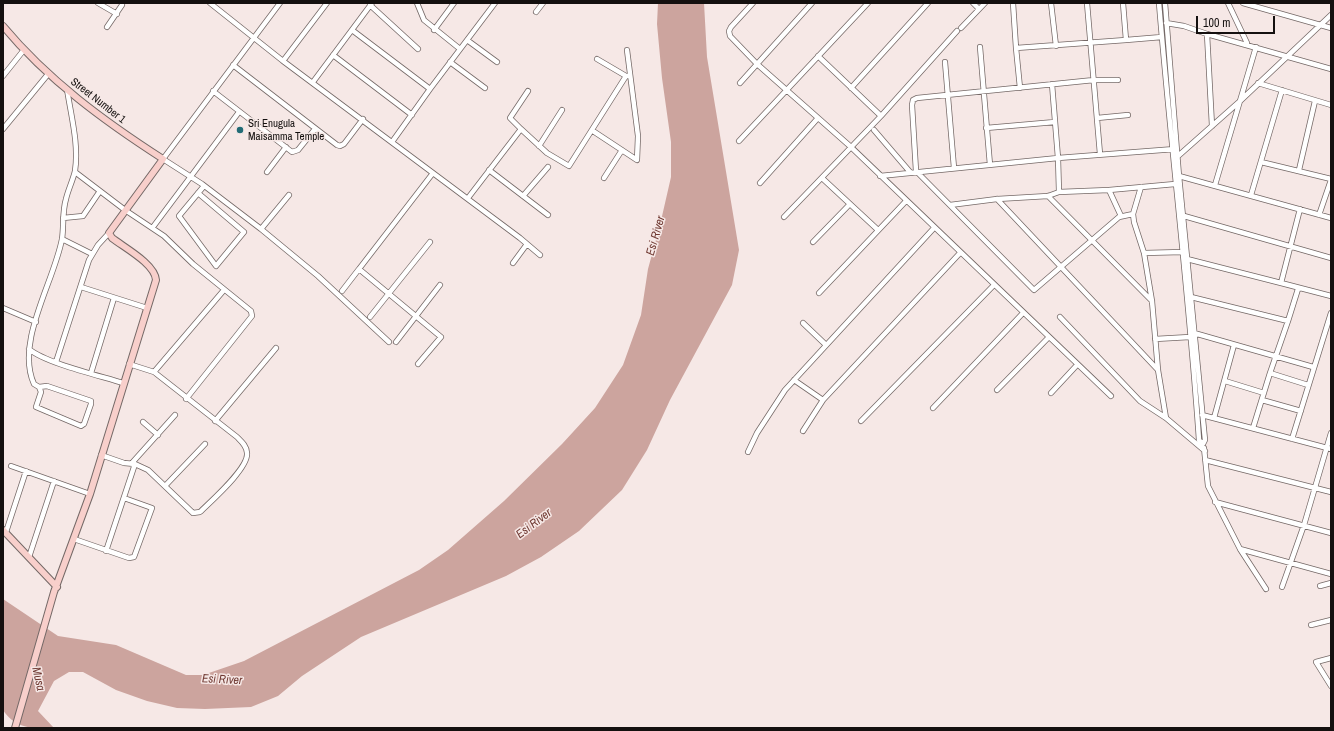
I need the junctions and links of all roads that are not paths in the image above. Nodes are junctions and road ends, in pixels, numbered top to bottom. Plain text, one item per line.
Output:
1 (98, 3) edge
2 (280, 3) edge
3 (327, 3) edge
4 (417, 3) edge
5 (454, 3) edge
6 (495, 3) edge
7 (543, 3) edge
8 (753, 3) edge
9 (812, 3) edge
10 (868, 3) edge
11 (928, 3) edge
12 (973, 3) edge
13 (985, 3) edge
14 (1013, 3) edge
15 (1051, 3) edge
16 (1087, 3) edge
17 (1123, 3) edge
18 (1159, 3) edge
19 (1165, 3) edge
20 (1228, 3) edge
21 (1243, 3) edge
22 (212, 4) edge
23 (371, 4) edge
24 (122, 5) dead end
25 (979, 9) junction
26 (536, 12) dead end
27 (117, 14) junction
28 (1331, 15) edge
29 (1166, 23) junction
30 (1321, 25) junction
31 (3, 26) edge
32 (107, 27) dead end
33 (1331, 28) edge
34 (352, 30) junction
35 (434, 30) junction
36 (1207, 34) junction
37 (254, 37) junction
38 (1162, 38) junction
39 (467, 40) junction
40 (1126, 40) junction
41 (1091, 43) junction
42 (1247, 44) junction
43 (1056, 46) junction
44 (980, 47) dead end
45 (1016, 48) junction
46 (1256, 48) junction
47 (418, 49) dead end
48 (460, 49) junction
49 (23, 50) junction
50 (627, 50) dead end
51 (333, 54) junction
52 (818, 56) junction
53 (1287, 57) junction
54 (598, 59) dead end
55 (283, 61) junction
56 (450, 62) junction
57 (497, 62) dead end
58 (945, 62) dead end
59 (757, 64) junction
60 (233, 65) junction
61 (1331, 69) edge
62 (49, 73) junction
63 (3, 76) edge
64 (628, 76) junction
65 (1094, 80) junction
66 (1118, 80) dead end
67 (313, 82) junction
68 (740, 83) dead end
69 (1258, 83) junction
70 (1052, 84) junction
71 (430, 88) junction
72 (485, 88) dead end
73 (851, 88) junction
74 (1020, 88) junction
75 (67, 90) junction
76 (786, 90) junction
77 (1282, 90) junction
78 (213, 91) junction
79 (528, 91) dead end
80 (984, 92) junction
81 (948, 95) junction
82 (1315, 100) junction
83 (1239, 102) junction
84 (1331, 105) edge
85 (562, 110) dead end
86 (239, 112) junction
87 (1128, 114) dead end
88 (412, 115) junction
89 (881, 116) junction
90 (818, 118) junction
91 (1097, 118) junction
92 (363, 119) junction
93 (1055, 122) junction
94 (1212, 126) junction
95 (986, 128) junction
96 (3, 129) edge
97 (316, 129) junction
98 (521, 129) junction
99 (874, 130) dead end
100 (593, 131) junction
101 (739, 141) dead end
102 (392, 142) junction
103 (539, 146) junction
104 (286, 147) junction
105 (851, 147) junction
106 (1174, 149) junction
107 (622, 150) junction
108 (1100, 154) junction
109 (1175, 157) junction
110 (1058, 158) junction
111 (163, 159) junction
112 (1261, 162) junction
113 (990, 165) junction
114 (548, 167) dead end
115 (954, 168) junction
116 (489, 170) junction
117 (1299, 170) junction
118 (916, 171) junction
119 (75, 172) junction
120 (268, 172) dead end
121 (910, 172) junction
122 (433, 173) junction
123 (880, 176) junction
124 (1179, 176) junction
125 (191, 177) junction
126 (604, 178) dead end
127 (822, 178) junction
128 (1331, 180) edge
129 (760, 183) dead end
130 (1176, 184) junction
131 (1215, 185) junction
132 (204, 186) junction
133 (1141, 187) junction
134 (1110, 190) junction
135 (100, 191) junction
136 (1058, 192) junction
137 (198, 193) junction
138 (289, 195) dead end
139 (523, 196) junction
140 (1048, 196) junction
141 (1251, 196) junction
142 (468, 198) junction
143 (997, 199) junction
144 (906, 201) junction
145 (850, 204) junction
146 (950, 205) junction
147 (1300, 209) junction
148 (125, 210) junction
149 (1133, 214) junction
150 (548, 215) dead end
151 (1319, 215) junction
152 (1121, 216) junction
153 (1184, 216) junction
154 (784, 217) dead end
155 (63, 218) junction
156 (1331, 218) edge
157 (153, 227) junction
158 (934, 228) junction
159 (261, 229) junction
160 (878, 230) junction
161 (109, 233) junction
162 (62, 238) junction
163 (1091, 240) junction
164 (430, 242) dead end
165 (813, 242) dead end
166 (527, 244) junction
167 (1290, 246) junction
168 (1182, 252) junction
169 (960, 253) junction
170 (1144, 253) junction
171 (92, 254) junction
172 (540, 255) dead end
173 (1331, 258) edge
174 (1187, 259) junction
175 (512, 263) dead end
176 (1063, 267) junction
177 (359, 269) junction
178 (1281, 283) junction
179 (440, 285) dead end
180 (994, 285) junction
181 (81, 287) junction
182 (1298, 288) junction
183 (224, 290) junction
184 (342, 291) dead end
185 (388, 293) junction
186 (819, 293) dead end
187 (1331, 296) edge
188 (1191, 297) junction
189 (114, 298) junction
190 (1152, 301) junction
191 (3, 308) edge
192 (147, 308) junction
193 (1023, 313) junction
194 (1331, 313) edge
195 (416, 316) junction
196 (370, 317) dead end
197 (1060, 317) dead end
198 (1288, 321) junction
199 (36, 322) junction
200 (803, 323) dead end
201 (1192, 335) junction
202 (1049, 337) junction
203 (1155, 339) junction
204 (389, 342) dead end
205 (396, 342) dead end
206 (826, 345) junction
207 (1234, 345) junction
208 (276, 348) dead end
209 (30, 350) junction
210 (1275, 356) junction
211 (56, 362) junction
212 (129, 364) junction
213 (418, 364) dead end
214 (1078, 364) junction
215 (1313, 367) junction
216 (1158, 370) junction
217 (154, 372) junction
218 (91, 373) junction
219 (1270, 373) junction
220 (794, 380) junction
221 (1225, 381) junction
222 (123, 383) junction
223 (1308, 385) junction
224 (39, 386) junction
225 (997, 390) dead end
226 (1051, 393) dead end
227 (1264, 393) junction
228 (1111, 396) dead end
229 (186, 399) junction
230 (823, 400) junction
231 (1262, 400) junction
232 (933, 408) dead end
233 (1301, 411) junction
234 (1202, 414) junction
235 (175, 415) dead end
236 (1166, 418) junction
237 (1214, 418) junction
238 (215, 421) junction
239 (861, 421) dead end
240 (143, 422) dead end
241 (1253, 428) junction
242 (803, 431) dead end
243 (1331, 433) edge
244 (158, 436) junction
245 (1292, 439) junction
246 (206, 444) dead end
247 (1204, 444) junction
248 (1328, 449) edge
249 (1205, 451) junction
250 (748, 452) dead end
251 (101, 455) junction
252 (1205, 460) junction
253 (133, 464) junction
254 (11, 466) dead end
255 (26, 471) junction
256 (54, 481) junction
257 (165, 486) junction
258 (1315, 487) junction
259 (1331, 492) edge
260 (90, 494) junction
261 (124, 498) junction
262 (1215, 502) junction
263 (1304, 525) junction
264 (5, 531) edge
265 (1331, 533) edge
266 (74, 539) junction
267 (1240, 549) junction
268 (106, 551) junction
269 (29, 557) junction
270 (1291, 563) junction
271 (1331, 574) edge
272 (1331, 583) edge
273 (1320, 586) dead end
274 (1282, 587) dead end
275 (56, 589) junction
276 (1266, 589) dead end
277 (1331, 620) edge
278 (1311, 625) dead end
279 (1331, 658) edge
280 (1331, 686) edge
281 (15, 728) edge

1 - 27 street
2 - 37 street
3 - 55 street
4 - 35 street
5 - 35 street
6 - 39 street
7 - 26 street
8 - 59 street
9 - 59 street
10 - 52 street
11 - 73 street
12 - 25 street
13 - 25 street
14 - 45 street
15 - 43 street
16 - 41 street
17 - 40 street
18 - 38 street
19 - 29 street
20 - 42 street
21 - 30 street
22 - 37 street
23 - 34 street
23 - 47 street
24 - 27 street
25 - 89 street
27 - 32 street
28 - 30 street
29 - 36 street
29 - 106 street
30 - 33 street
30 - 53 street
31 - 49 street, Street Number 1
34 - 51 street
34 - 71 street
35 - 48 street
36 - 42 street
36 - 94 street
37 - 55 street
37 - 60 street
38 - 40 street
38 - 106 street
39 - 48 street
39 - 57 street
40 - 41 street
41 - 43 street
41 - 65 street
42 - 46 street
43 - 45 street
44 - 80 street
45 - 74 street
46 - 53 street
46 - 83 street
48 - 56 street
49 - 62 street, Street Number 1
49 - 63 street
50 - 64 street
51 - 67 street
51 - 88 street
52 - 73 street
52 - 76 street
53 - 61 street
53 - 69 street
54 - 64 street
55 - 67 street
56 - 71 street
56 - 72 street
58 - 81 street
59 - 68 street
59 - 76 street
60 - 78 street
60 - 97 street
62 - 75 street, Street Number 1
62 - 96 street
64 - 100 street
64 - 107 street
65 - 66 street
65 - 70 street
65 - 91 street
67 - 92 street
69 - 77 street
69 - 83 street
70 - 74 street
70 - 93 street
71 - 88 street
73 - 89 street
74 - 80 street
75 - 111 street, Street Number 1
75 - 119 street
76 - 90 street
76 - 101 street
77 - 82 street
77 - 112 street
78 - 86 street
78 - 111 street
79 - 98 street
80 - 81 street
80 - 95 street
81 - 115 street
81 - 118 street
82 - 84 street
82 - 117 street
83 - 94 street
83 - 131 street
85 - 103 street
86 - 104 street
86 - 125 street
87 - 91 street
88 - 102 street
89 - 105 street
90 - 105 street
90 - 129 street
91 - 108 street
92 - 97 street
92 - 102 street
93 - 95 street
93 - 110 street
94 - 109 street
95 - 113 street
97 - 104 street
98 - 103 street
98 - 116 street
99 - 121 street
100 - 103 street
100 - 107 street
102 - 122 street
104 - 120 street
105 - 123 street
105 - 127 street
106 - 108 street
106 - 109 street
107 - 126 street
108 - 110 street
109 - 124 street
109 - 130 street
110 - 113 street
110 - 136 street
111 - 125 street, Street Number 1
111 - 148 street
112 - 117 street
112 - 141 street
113 - 115 street
114 - 139 street
115 - 118 street
116 - 139 street
116 - 142 street
117 - 128 street
118 - 121 street
118 - 146 street
119 - 135 street
119 - 155 street
121 - 123 street
122 - 142 street
122 - 177 street
123 - 144 street
124 - 131 street
124 - 153 street
125 - 132 street, Street Number 1
125 - 157 street
127 - 145 street
127 - 154 street
128 - 151 street
130 - 133 street
130 - 168 street
131 - 141 street
132 - 137 street
132 - 159 street, Street Number 1
133 - 134 street
133 - 149 street
134 - 136 street
134 - 152 street
135 - 148 street
135 - 155 street
136 - 140 street
137 - 137 street
138 - 159 street
139 - 150 street
140 - 143 street
140 - 163 street
141 - 147 street
142 - 166 street
143 - 146 street
143 - 176 street
144 - 158 street
144 - 160 street
145 - 160 street
145 - 165 street
146 - 176 street
147 - 151 street
147 - 167 street
148 - 157 street
148 - 161 street
149 - 152 street
149 - 170 street
151 - 156 street
152 - 163 street
153 - 167 street
153 - 174 street
155 - 162 street
157 - 183 street
158 - 169 street
158 - 206 street
159 - 204 street, Street Number 1
160 - 186 street
161 - 171 street
161 - 192 street
162 - 171 street
162 - 199 street
163 - 176 street
163 - 190 street
164 - 185 street
166 - 172 street
166 - 175 street
167 - 173 street
167 - 178 street
168 - 170 street
168 - 201 street
169 - 180 street
169 - 230 street
170 - 190 street
171 - 181 street
174 - 178 street
174 - 188 street
176 - 216 street
177 - 184 street
177 - 185 street
178 - 182 street
179 - 195 street
180 - 193 street
180 - 239 street
181 - 189 street
181 - 211 street
182 - 187 street
182 - 198 street
183 - 217 street
183 - 229 street
185 - 195 street
185 - 196 street
188 - 198 street
188 - 201 street
189 - 192 street
189 - 218 street
190 - 203 street
191 - 199 street
192 - 212 street
193 - 202 street
193 - 232 street
194 - 215 street
195 - 205 street
195 - 213 street
197 - 236 street
198 - 210 street
199 - 209 street
200 - 206 street
201 - 203 street
201 - 207 street
201 - 234 street
201 - 247 street
202 - 214 street
202 - 225 street
203 - 216 street
206 - 220 street
207 - 210 street
207 - 221 street
208 - 238 street
209 - 211 street
209 - 224 street
210 - 215 street
210 - 219 street
211 - 218 street
212 - 217 street
212 - 222 street
214 - 226 street
214 - 228 street
215 - 223 street
216 - 236 street
217 - 229 street
218 - 222 street
219 - 223 street
219 - 227 street
220 - 230 street
220 - 250 street
221 - 227 street
221 - 237 street
222 - 251 street
223 - 233 street
224 - 224 street
227 - 231 street
229 - 238 street
230 - 242 street
231 - 233 street
231 - 241 street
233 - 245 street
234 - 237 street
234 - 247 street
235 - 244 street
236 - 249 street
237 - 241 street
238 - 257 street
240 - 244 street
241 - 245 street
243 - 248 street
244 - 253 street
245 - 248 street
246 - 257 street
247 - 249 street
248 - 258 street
249 - 252 street
251 - 253 street
251 - 260 street
252 - 258 street
252 - 262 street
253 - 257 street
253 - 261 street
254 - 255 street
255 - 256 street
255 - 264 street
256 - 260 street
256 - 269 street
258 - 259 street
258 - 263 street
260 - 266 street
261 - 268 street
261 - 268 street
262 - 263 street
262 - 267 street
263 - 265 street
263 - 270 street
264 - 269 street
266 - 268 street
266 - 275 street
267 - 270 street
267 - 276 street
269 - 275 street
270 - 271 street
270 - 274 street
272 - 273 street
275 - 281 street
277 - 278 street
279 - 280 street

